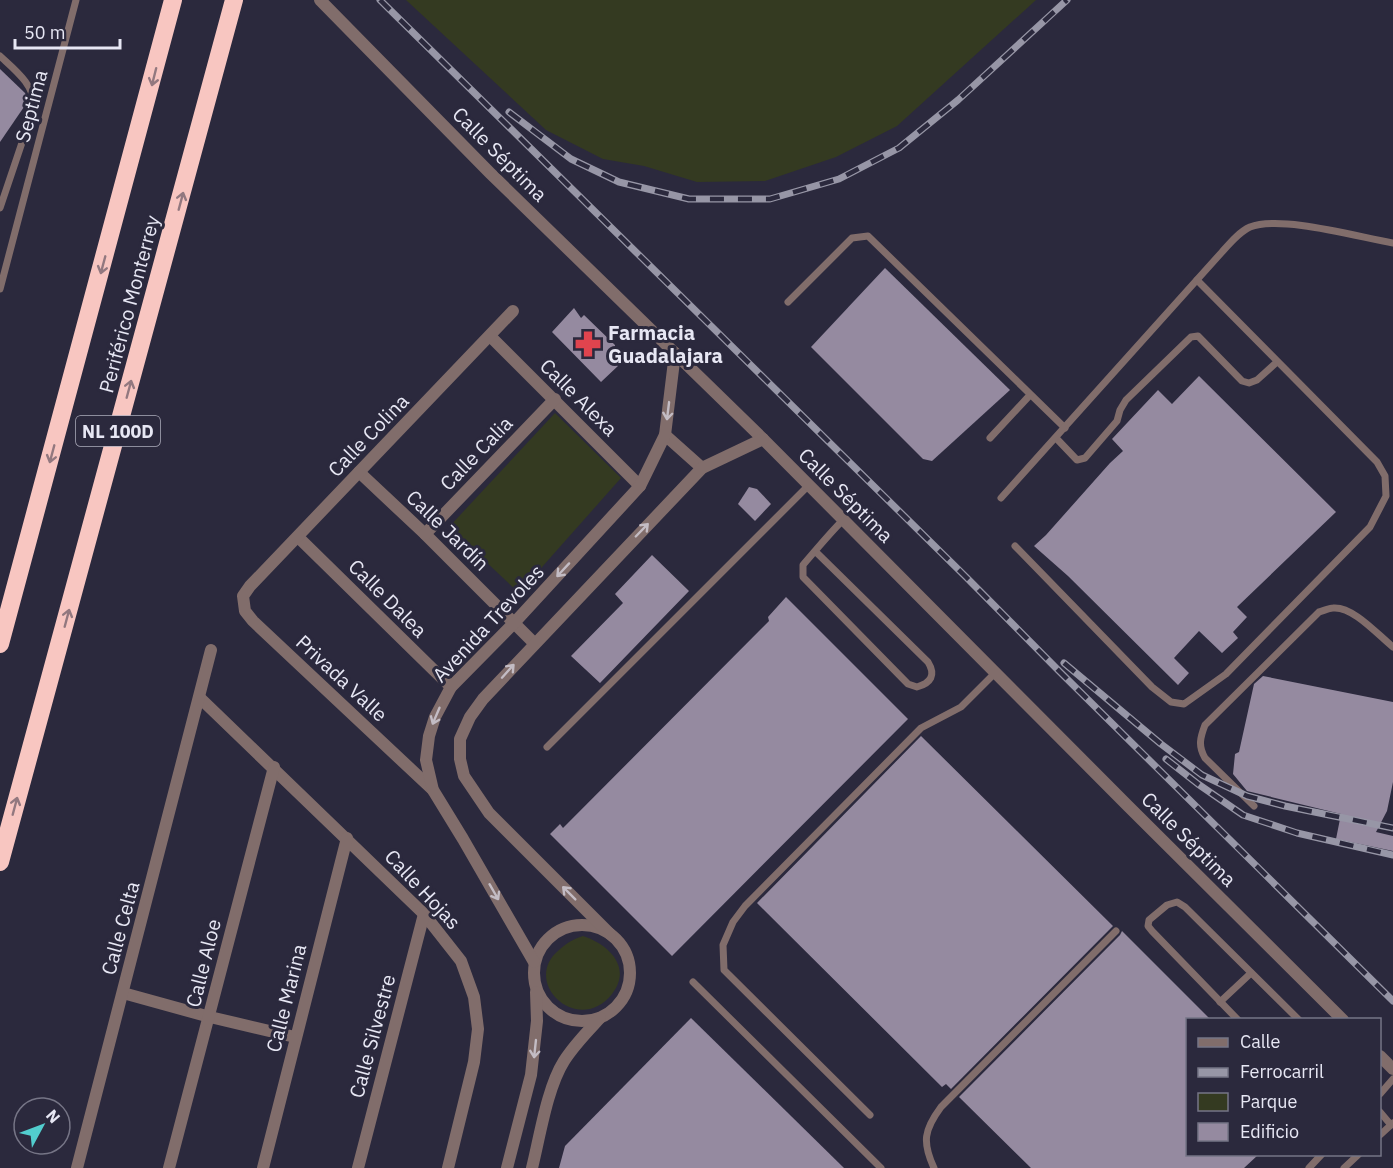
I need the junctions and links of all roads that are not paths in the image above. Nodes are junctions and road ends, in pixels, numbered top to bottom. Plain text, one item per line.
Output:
1 (76, 0) edge
2 (173, 0) edge
3 (234, 0) edge
4 (320, 0) edge
5 (0, 56) edge
6 (0, 208) edge
7 (1393, 243) edge
8 (1197, 279) junction
9 (0, 289) edge
10 (788, 302) dead end
11 (513, 311) dead end
12 (490, 336) junction
13 (675, 353) junction
14 (1277, 362) junction
15 (1030, 394) junction
16 (555, 399) junction
17 (1065, 428) junction
18 (664, 435) junction
19 (990, 438) dead end
20 (1056, 438) junction
21 (763, 439) junction
22 (702, 468) junction
23 (359, 472) junction
24 (809, 485) junction
25 (640, 486) junction
26 (1001, 498) dead end
27 (843, 520) junction
28 (425, 534) junction
29 (298, 537) junction
30 (1016, 546) dead end
31 (815, 551) junction
32 (250, 586) joint
33 (515, 622) junction
34 (534, 643) junction
35 (0, 644) edge
36 (1393, 647) edge
37 (211, 650) dead end
38 (995, 673) junction
39 (451, 687) junction
40 (200, 698) junction
41 (547, 747) dead end
42 (274, 767) junction
43 (433, 790) junction
44 (1254, 806) dead end
45 (347, 838) junction
46 (0, 862) edge
47 (424, 914) junction
48 (1116, 931) dead end
49 (610, 934) junction
50 (534, 962) junction
51 (1251, 973) junction
52 (693, 982) dead end
53 (536, 990) junction
54 (123, 993) junction
55 (1220, 1002) junction
56 (210, 1017) junction
57 (600, 1018) junction
58 (1236, 1018) edge
59 (1297, 1018) edge
60 (1341, 1018) edge
61 (296, 1037) junction
62 (1381, 1057) edge
63 (1393, 1069) edge
64 (1393, 1079) edge
65 (1381, 1093) edge
66 (1381, 1113) edge
67 (870, 1115) dead end
68 (1392, 1124) edge
69 (1321, 1156) edge
70 (1358, 1156) edge
71 (1309, 1167) edge
72 (77, 1168) edge
73 (169, 1168) edge
74 (263, 1168) edge
75 (358, 1168) edge
76 (448, 1168) edge
77 (507, 1168) edge
78 (532, 1168) edge
79 (881, 1168) edge
80 (934, 1168) edge
81 (1344, 1168) edge

1 - 9 lane, Septima
2 -> 35 highway, Periférico Monterrey / NL 100D
46 -> 3 highway, Periférico Monterrey / NL 100D
4 - 13 street, Calle Séptima
5 - 6 lane
7 - 8 lane
8 - 14 lane
8 - 17 lane
10 - 15 lane
11 - 12 street, Calle Colina
12 - 16 street, Calle Alexa
12 - 23 street, Calle Colina
13 -> 18 street, Avenida Trevoles
13 - 21 street, Calle Séptima
14 - 20 lane
14 - 30 lane
15 - 17 lane
15 - 19 lane
16 - 25 street, Calle Alexa
16 - 28 street, Calle Calia
17 - 20 lane
18 - 22 street
18 - 25 street, Avenida Trevoles
20 - 26 lane
21 - 22 street
21 - 24 street, Calle Séptima
34 -> 22 street
23 - 28 street, Calle Jardín
23 - 29 street, Calle Colina
24 - 27 street, Calle Séptima
24 - 41 lane
25 -> 33 street, Avenida Trevoles
27 - 31 lane
27 - 38 street, Calle Séptima
28 - 33 street, Calle Jardín
29 - 32 street, Calle Colina
29 - 39 street, Calle Dalea
31 - 31 lane
32 - 43 street, Privada Valle
33 - 34 street, Calle Jardín
33 - 39 street, Avenida Trevoles
49 -> 34 street
36 - 44 lane
37 - 40 street, Calle Celta
38 - 60 street, Calle Séptima
38 - 67 lane
39 -> 43 street, Avenida Trevoles
40 - 42 street, Calle Hojas
40 - 54 street, Calle Celta
42 - 45 street, Calle Hojas
42 - 56 street, Calle Aloe
43 -> 50 street, Avenida Trevoles
45 - 47 street, Calle Hojas
45 - 61 street, Calle Marina
47 - 75 street, Calle Silvestre
47 - 76 street, Calle Hojas
48 - 80 lane
49 - 50 street
49 - 57 street
50 - 53 street
51 - 55 lane
51 - 55 lane
51 - 59 lane
52 - 79 lane
53 - 57 street
53 -> 77 street
54 - 56 street
54 - 72 street, Calle Celta
55 - 58 lane
56 - 61 street
56 - 73 street, Calle Aloe
57 - 78 street
61 - 74 street, Calle Marina
62 - 63 street
64 - 65 lane
66 - 68 lane
69 - 71 lane
70 - 81 lane

